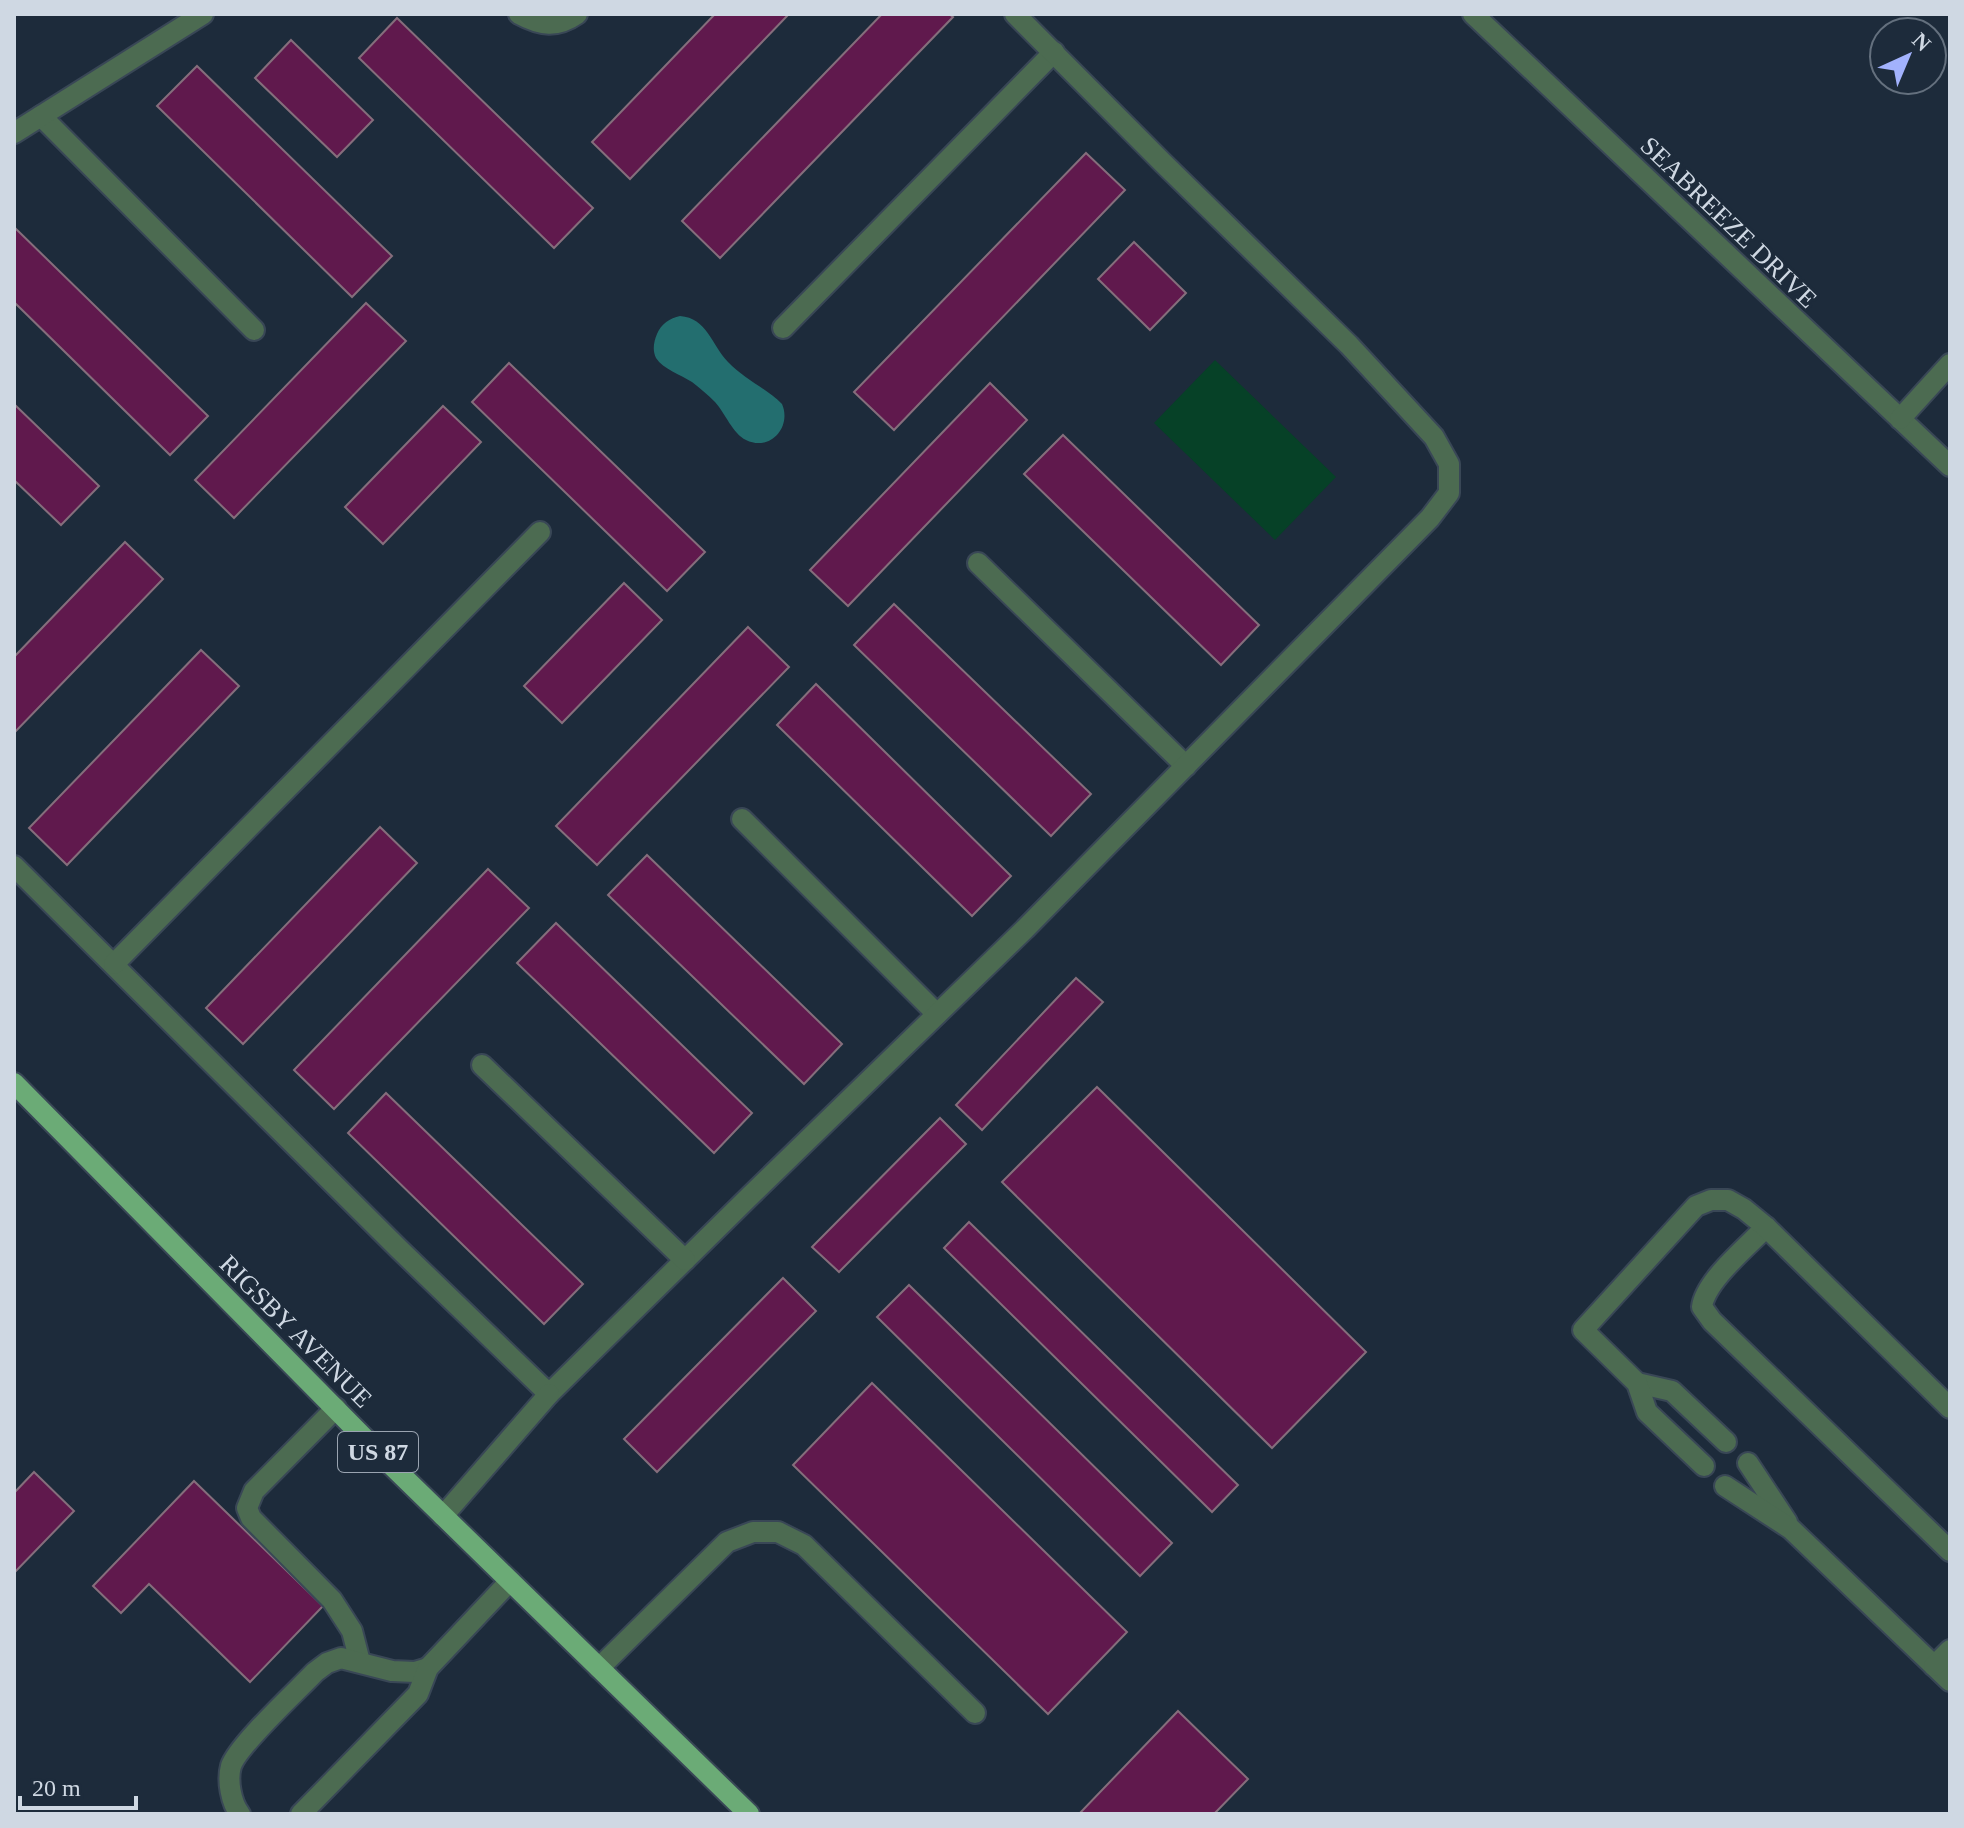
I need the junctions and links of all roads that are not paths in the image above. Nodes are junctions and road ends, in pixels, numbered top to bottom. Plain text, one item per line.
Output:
1 (203, 14) edge
2 (519, 14) edge
3 (577, 14) edge
4 (1015, 14) edge
5 (1473, 14) edge
6 (1054, 52) junction
7 (41, 116) junction
8 (14, 133) edge
9 (783, 328) dead end
10 (254, 330) dead end
11 (1950, 364) edge
12 (1900, 419) junction
13 (1950, 466) edge
14 (540, 532) dead end
15 (978, 563) dead end
16 (1186, 766) junction
17 (742, 819) dead end
18 (14, 866) edge
19 (114, 964) junction
20 (937, 1014) junction
21 (482, 1065) dead end
22 (14, 1083) edge
23 (1766, 1227) junction
24 (685, 1260) junction
25 (1637, 1383) junction
26 (549, 1394) junction
27 (336, 1408) junction
28 (1950, 1408) edge
29 (1726, 1442) dead end
30 (1748, 1463) dead end
31 (1704, 1466) dead end
32 (1725, 1486) dead end
33 (443, 1516) junction
34 (1791, 1529) junction
35 (1950, 1551) edge
36 (510, 1581) junction
37 (1950, 1650) edge
38 (360, 1662) junction
39 (1934, 1666) junction
40 (428, 1668) junction
41 (599, 1668) junction
42 (1950, 1681) edge
43 (975, 1713) dead end
44 (240, 1814) edge
45 (301, 1814) edge
46 (749, 1814) edge

1 - 7 street
2 - 3 street
4 - 6 street
5 - 12 street, SEABREEZE DRIVE
6 - 9 street
6 - 16 street
7 - 8 street
7 - 10 street
11 - 12 street
12 - 13 street, SEABREEZE DRIVE
14 - 19 street
15 - 16 street
16 - 20 street
17 - 20 street
18 - 19 street
19 - 26 street
20 - 24 street
21 - 24 street
22 - 27 main road, RIGSBY AVENUE / US 87
23 - 25 street
23 - 28 street
23 - 35 street
24 - 26 street
25 - 29 street
25 - 31 street
26 - 33 street
27 - 33 main road, RIGSBY AVENUE / US 87
27 - 38 street
30 - 34 street
32 - 34 street
33 - 36 main road, RIGSBY AVENUE / US 87
34 - 39 street
36 - 40 street
36 - 41 main road, RIGSBY AVENUE / US 87
37 - 39 street
38 - 40 street
38 - 44 street
39 - 42 street
40 - 45 street
41 - 43 street
41 - 46 main road, RIGSBY AVENUE / US 87

